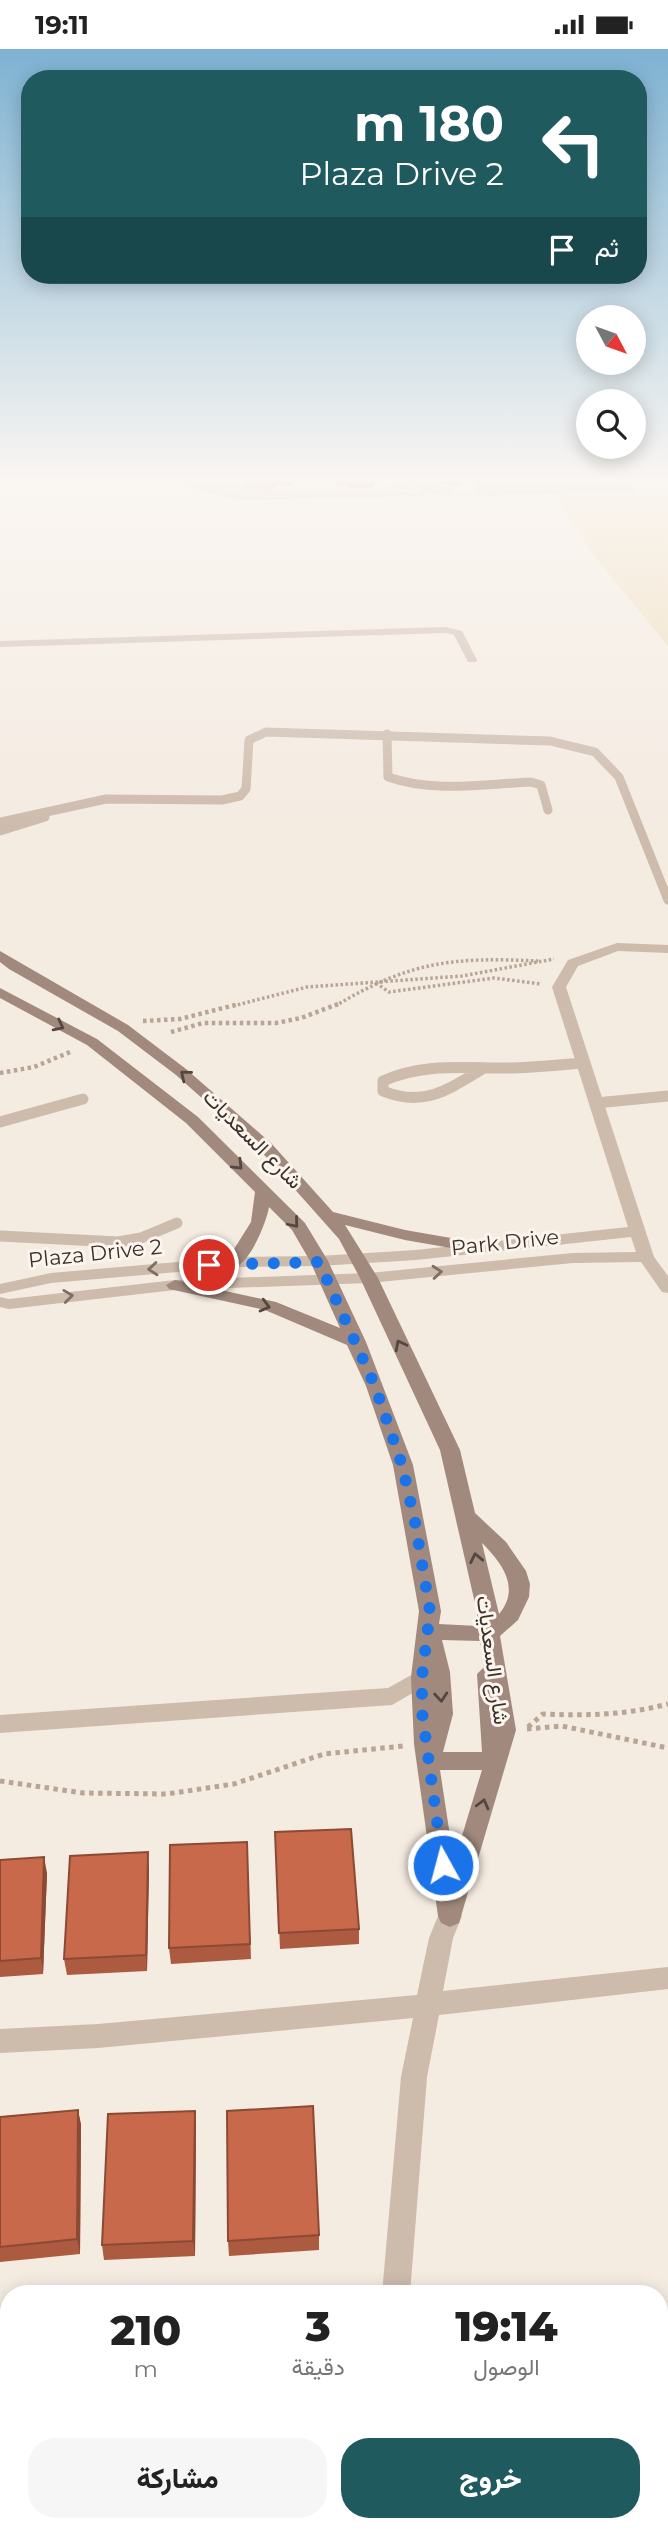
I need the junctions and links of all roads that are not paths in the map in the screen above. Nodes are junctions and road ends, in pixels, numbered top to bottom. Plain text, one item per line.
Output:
1 (0, 644) edge
2 (472, 660) dead end
3 (387, 734) junction
4 (57, 810) junction
5 (548, 810) dead end
6 (0, 822) edge
7 (0, 831) edge
8 (668, 900) edge
9 (668, 949) edge
10 (0, 955) edge
11 (0, 992) edge
12 (583, 1063) junction
13 (484, 1068) junction
14 (668, 1095) edge
15 (83, 1099) dead end
16 (596, 1103) junction
17 (0, 1122) edge
18 (263, 1189) junction
19 (328, 1216) junction
20 (177, 1223) dead end
21 (637, 1231) junction
22 (0, 1236) edge
23 (474, 1247) junction
24 (646, 1257) junction
25 (359, 1260) junction
26 (235, 1262) junction
27 (319, 1262) junction
28 (369, 1279) junction
29 (327, 1280) junction
30 (174, 1285) junction
31 (668, 1288) edge
32 (0, 1291) edge
33 (357, 1342) junction
34 (467, 1517) junction
35 (429, 1632) junction
36 (488, 1632) junction
37 (422, 1677) junction
38 (0, 1724) edge
39 (427, 1753) junction
40 (494, 1761) junction
41 (450, 1916) junction
42 (668, 1977) edge
43 (430, 2004) junction
44 (0, 2041) edge
45 (397, 2285) edge

1 - 2 street
3 - 4 lane
3 - 5 lane
3 - 8 lane
4 - 6 lane
4 - 7 lane
9 - 12 street
19 -> 10 street, شارع السعديات
11 -> 18 street, شارع السعديات
12 - 13 lane
12 - 16 street
13 - 13 lane
14 - 16 lane
15 - 17 lane
16 - 21 street
18 - 26 street
18 -> 27 street, شارع السعديات
19 - 23 street
19 - 25 street, شارع السعديات
20 - 22 lane
21 - 23 street, Park Drive
21 - 24 street
23 - 25 street, Park Drive
28 -> 24 street, Park Drive
24 - 31 street
25 - 27 street, Park Drive
25 - 28 street, شارع السعديات
26 - 27 street, Plaza Drive 2
26 -> 32 street, Plaza Drive 2
27 - 29 street, شارع السعديات
28 - 29 street, Park Drive
34 -> 28 street, شارع السعديات
29 - 30 street, Plaza Drive 2
29 - 33 street, شارع السعديات
32 -> 30 street, Plaza Drive 2
30 -> 33 street
33 - 35 street, شارع السعديات
36 -> 34 street, شارع السعديات
34 - 36 street
35 - 36 street
35 - 37 street, شارع السعديات
35 -> 39 street
36 - 40 street
36 - 40 street, شارع السعديات
37 - 38 street
37 - 39 street, شارع السعديات
39 - 40 street
39 - 41 street, شارع السعديات
41 -> 40 street, شارع السعديات
41 - 43 street
42 - 43 street
43 - 44 street
43 - 45 street

